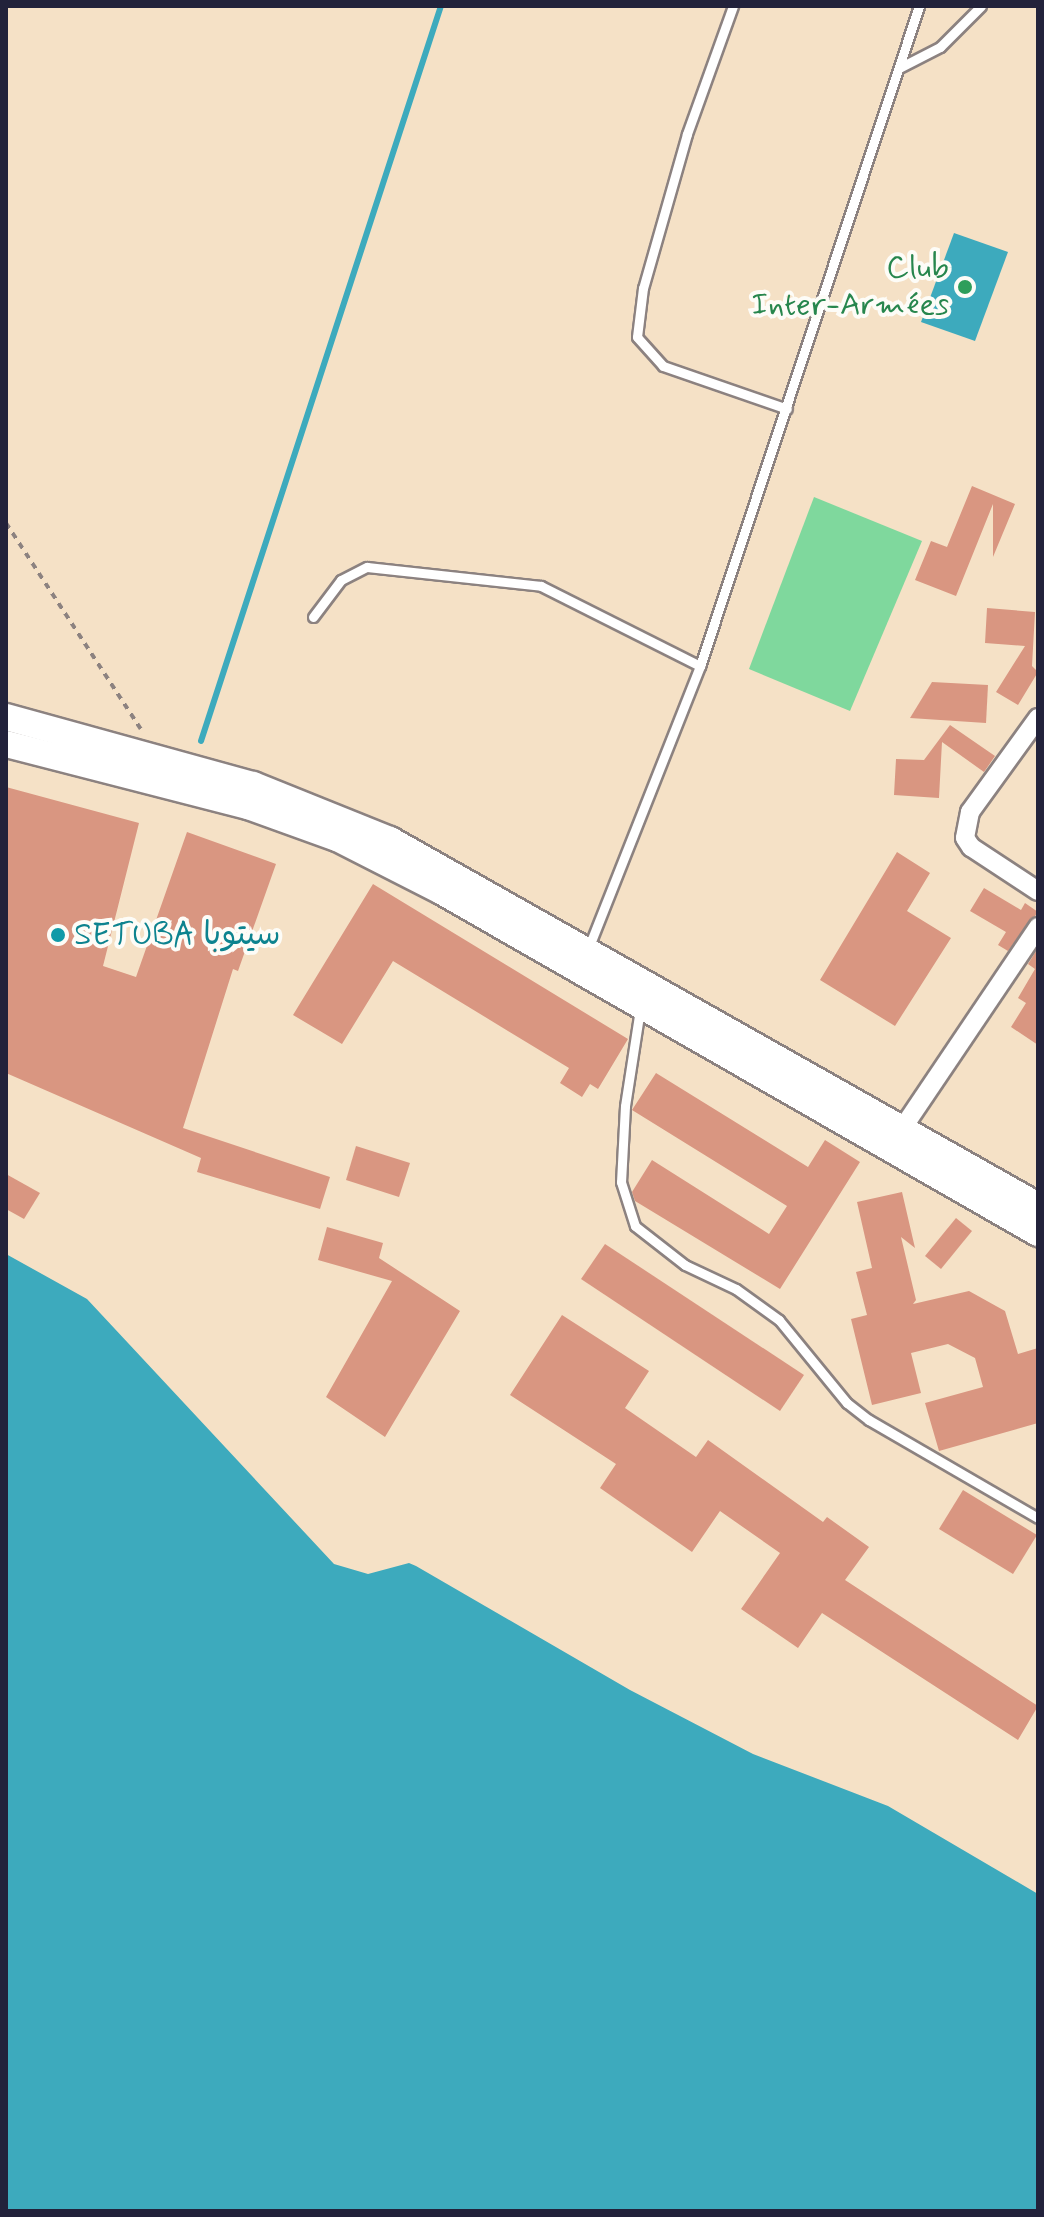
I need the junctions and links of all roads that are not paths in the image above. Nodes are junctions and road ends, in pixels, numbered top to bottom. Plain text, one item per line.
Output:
1 (733, 6) edge
2 (919, 6) edge
3 (981, 6) edge
4 (899, 68) junction
5 (787, 409) junction
6 (313, 617) dead end
7 (700, 666) junction
8 (6, 717) edge
9 (1038, 718) edge
10 (6, 744) edge
11 (1038, 891) edge
12 (1038, 927) edge
13 (582, 960) junction
14 (645, 997) junction
15 (902, 1129) junction
16 (922, 1153) junction
17 (1038, 1206) edge
18 (1038, 1233) edge
19 (1038, 1518) edge

1 - 5 lane
2 - 4 lane
3 - 4 lane
4 - 5 lane
5 - 7 lane
6 - 7 lane
7 - 13 lane
8 - 13 main road
9 - 11 street
10 - 13 main road
12 - 15 street
13 - 14 main road
14 - 15 main road
14 - 16 main road
14 - 19 lane
15 - 16 main road
16 - 17 main road
16 - 18 main road

